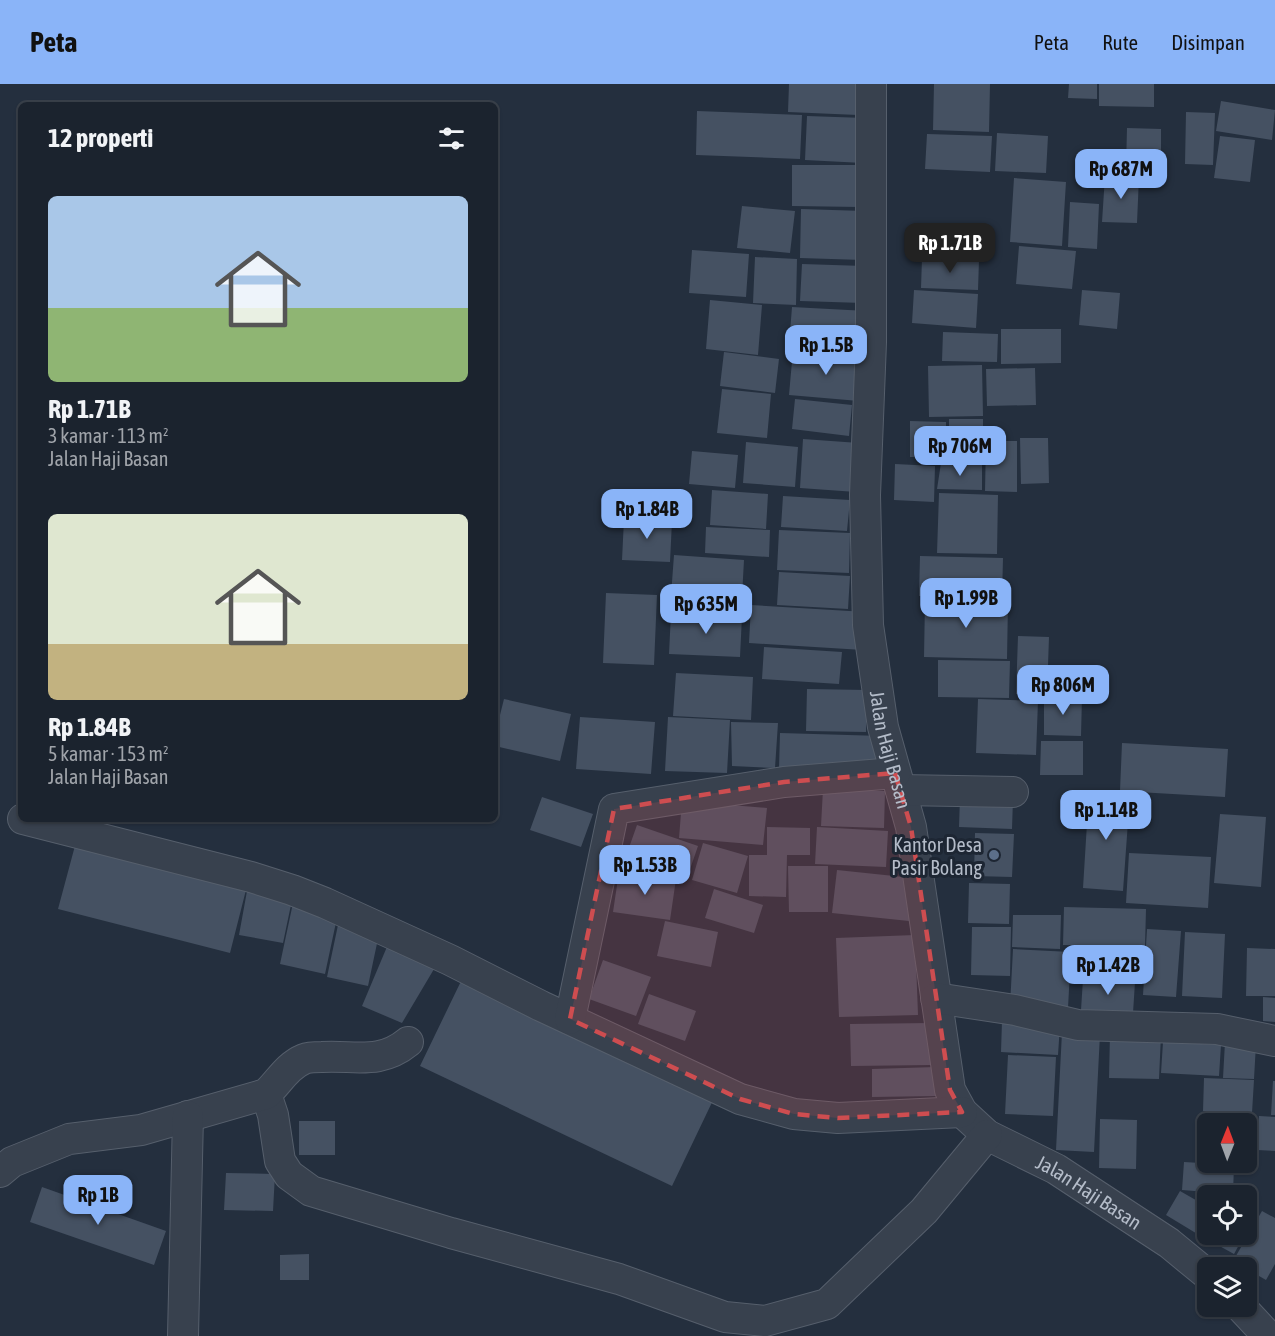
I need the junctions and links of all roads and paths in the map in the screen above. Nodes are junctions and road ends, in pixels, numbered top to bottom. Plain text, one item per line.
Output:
1 (871, 84) edge
2 (898, 781) junction
3 (1013, 792) dead end
4 (0, 812) edge
5 (18, 818) edge
6 (34, 822) edge
7 (936, 998) junction
8 (570, 1020) junction
9 (1275, 1041) edge
10 (408, 1042) dead end
11 (266, 1094) junction
12 (962, 1112) junction
13 (188, 1116) junction
14 (987, 1136) junction
15 (0, 1172) edge
16 (1197, 1266) edge
17 (1250, 1317) edge
18 (183, 1336) edge
19 (1268, 1336) edge

1 - 2 street, Jalan Haji Basan
2 - 3 street
2 - 7 street, Jalan Haji Basan
2 - 8 street
4 - 5 street
6 - 8 street
7 - 9 street
7 - 12 street, Jalan Haji Basan
8 - 12 street
10 - 11 street
11 - 13 street
11 - 14 street
12 - 14 street, Jalan Haji Basan
13 - 15 street
13 - 18 street
14 - 16 street, Jalan Haji Basan
17 - 19 street

